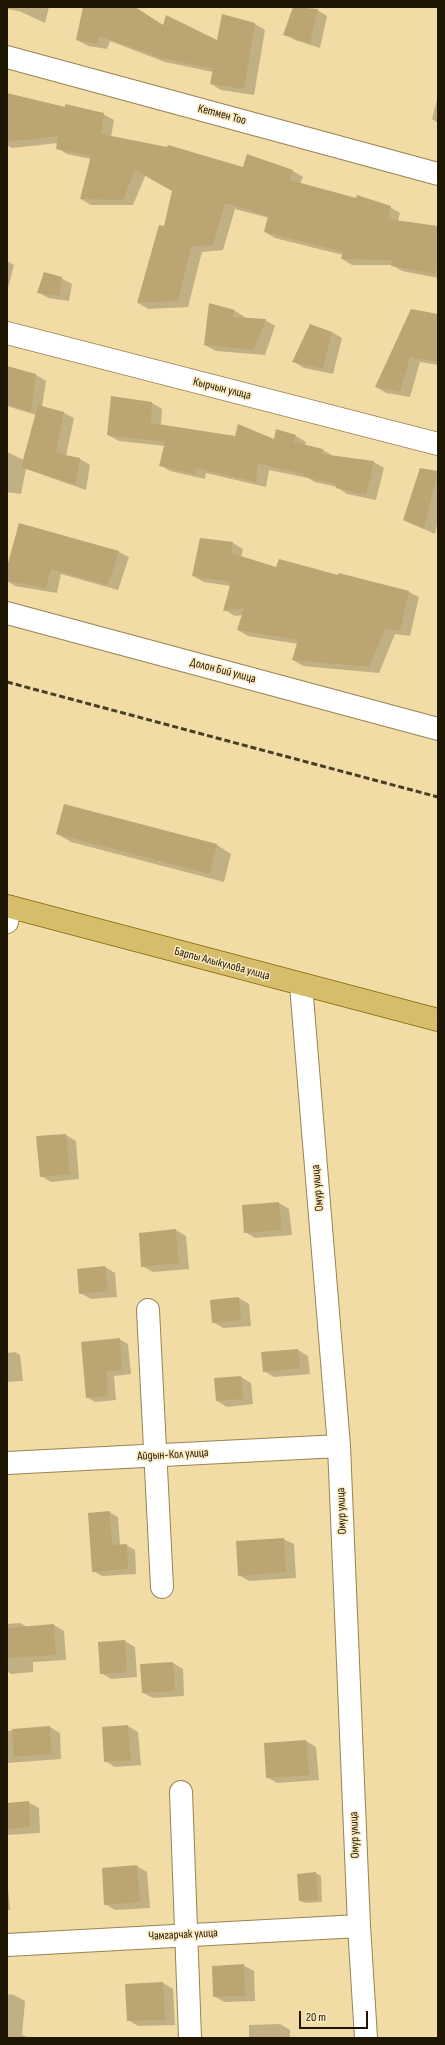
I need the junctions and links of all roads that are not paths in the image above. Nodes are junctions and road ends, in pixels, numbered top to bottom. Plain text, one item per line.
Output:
1 (7, 57) edge
2 (438, 174) edge
3 (7, 334) edge
4 (438, 444) edge
5 (7, 613) edge
6 (438, 729) edge
7 (8, 912) edge
8 (301, 985) junction
9 (438, 1020) edge
10 (148, 1310) dead end
11 (339, 1446) junction
12 (155, 1456) junction
13 (7, 1463) edge
14 (162, 1587) dead end
15 (181, 1792) dead end
16 (359, 1926) junction
17 (186, 1935) junction
18 (7, 1945) edge
19 (190, 2038) edge
20 (366, 2038) edge

1 - 2 street, Кетмен Тоо
3 - 4 street, Кырчын улица
5 - 6 street, Долон Бий улица
7 - 8 main road, Барпы Алыкулова улица
8 - 9 main road, Барпы Алыкулова улица
8 - 11 street, Омур улица
10 - 12 street
11 - 12 street, Айдын-Кол улица
11 - 16 street, Омур улица
12 - 13 street, Айдын-Кол улица
12 - 14 street
15 - 17 street
16 - 17 street, Чамгарчак улица
16 - 20 street, Омур улица
17 - 18 street, Чамгарчак улица
17 - 19 street

